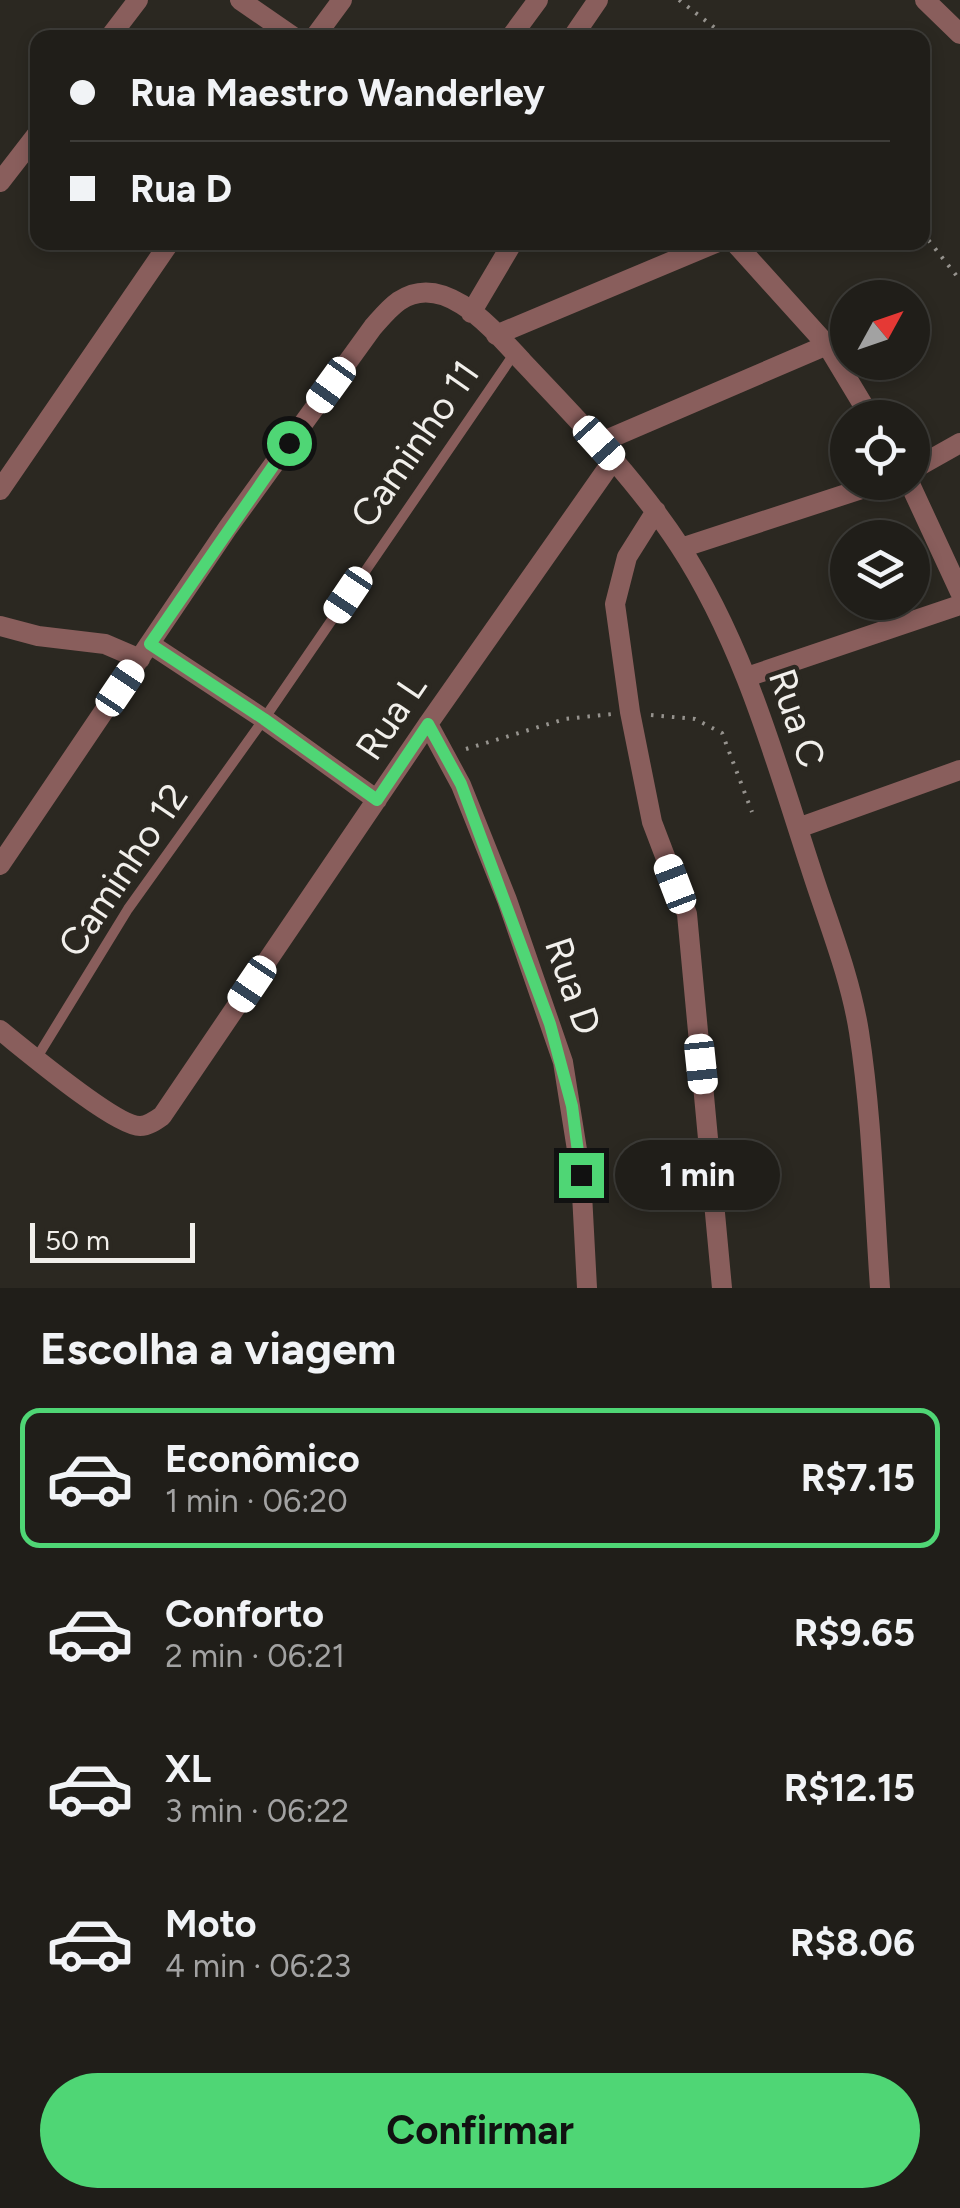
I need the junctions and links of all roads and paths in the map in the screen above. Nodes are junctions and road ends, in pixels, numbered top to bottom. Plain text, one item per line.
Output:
1 (138, 0) edge
2 (240, 0) edge
3 (342, 0) edge
4 (538, 0) edge
5 (598, 0) edge
6 (680, 0) edge
7 (925, 0) edge
8 (116, 30) edge
9 (284, 30) edge
10 (320, 30) edge
11 (516, 30) edge
12 (577, 30) edge
13 (718, 30) edge
14 (960, 34) edge
15 (30, 143) edge
16 (0, 182) edge
17 (930, 242) edge
18 (165, 250) edge
19 (507, 250) edge
20 (699, 250) edge
21 (741, 250) edge
22 (960, 280) edge
23 (472, 313) junction
24 (496, 335) junction
25 (827, 345) junction
26 (515, 353) junction
27 (860, 400) edge
28 (960, 443) edge
29 (606, 451) junction
30 (930, 460) edge
31 (0, 490) edge
32 (830, 499) edge
33 (917, 500) edge
34 (656, 511) junction
35 (681, 548) junction
36 (960, 592) edge
37 (960, 605) edge
38 (0, 626) edge
39 (145, 651) junction
40 (747, 677) junction
41 (264, 719) junction
42 (428, 724) junction
43 (960, 770) edge
44 (377, 800) junction
45 (798, 828) junction
46 (0, 865) edge
47 (0, 1030) edge
48 (36, 1059) junction
49 (586, 1288) edge
50 (722, 1288) edge
51 (880, 1288) edge

1 - 8 street
2 - 9 street
3 - 10 street
4 - 11 street
5 - 12 street
6 - 13 path
7 - 14 street
15 - 16 street
17 - 22 path
18 - 31 street
19 - 23 street
20 - 24 street
21 - 25 street
23 - 24 street, Rua C
23 - 39 street, Rua C
24 - 26 street, Rua C
25 - 27 street
25 - 29 street
26 - 29 street, Rua C
26 - 41 lane, Caminho 11
28 - 30 street
29 - 34 street, Rua C
29 - 42 street, Rua L
32 - 35 street
33 - 36 street
34 - 35 street, Rua C
34 - 50 street
35 - 40 street, Rua C
37 - 40 street
38 - 39 street
39 - 41 street
39 - 46 street
40 - 45 street, Rua C
41 - 44 street
41 - 48 lane, Caminho 12
42 - 44 street, Rua L
42 - 49 street, Rua D
43 - 45 street
44 - 48 street, Rua L
45 - 51 street, Rua C
47 - 48 street

